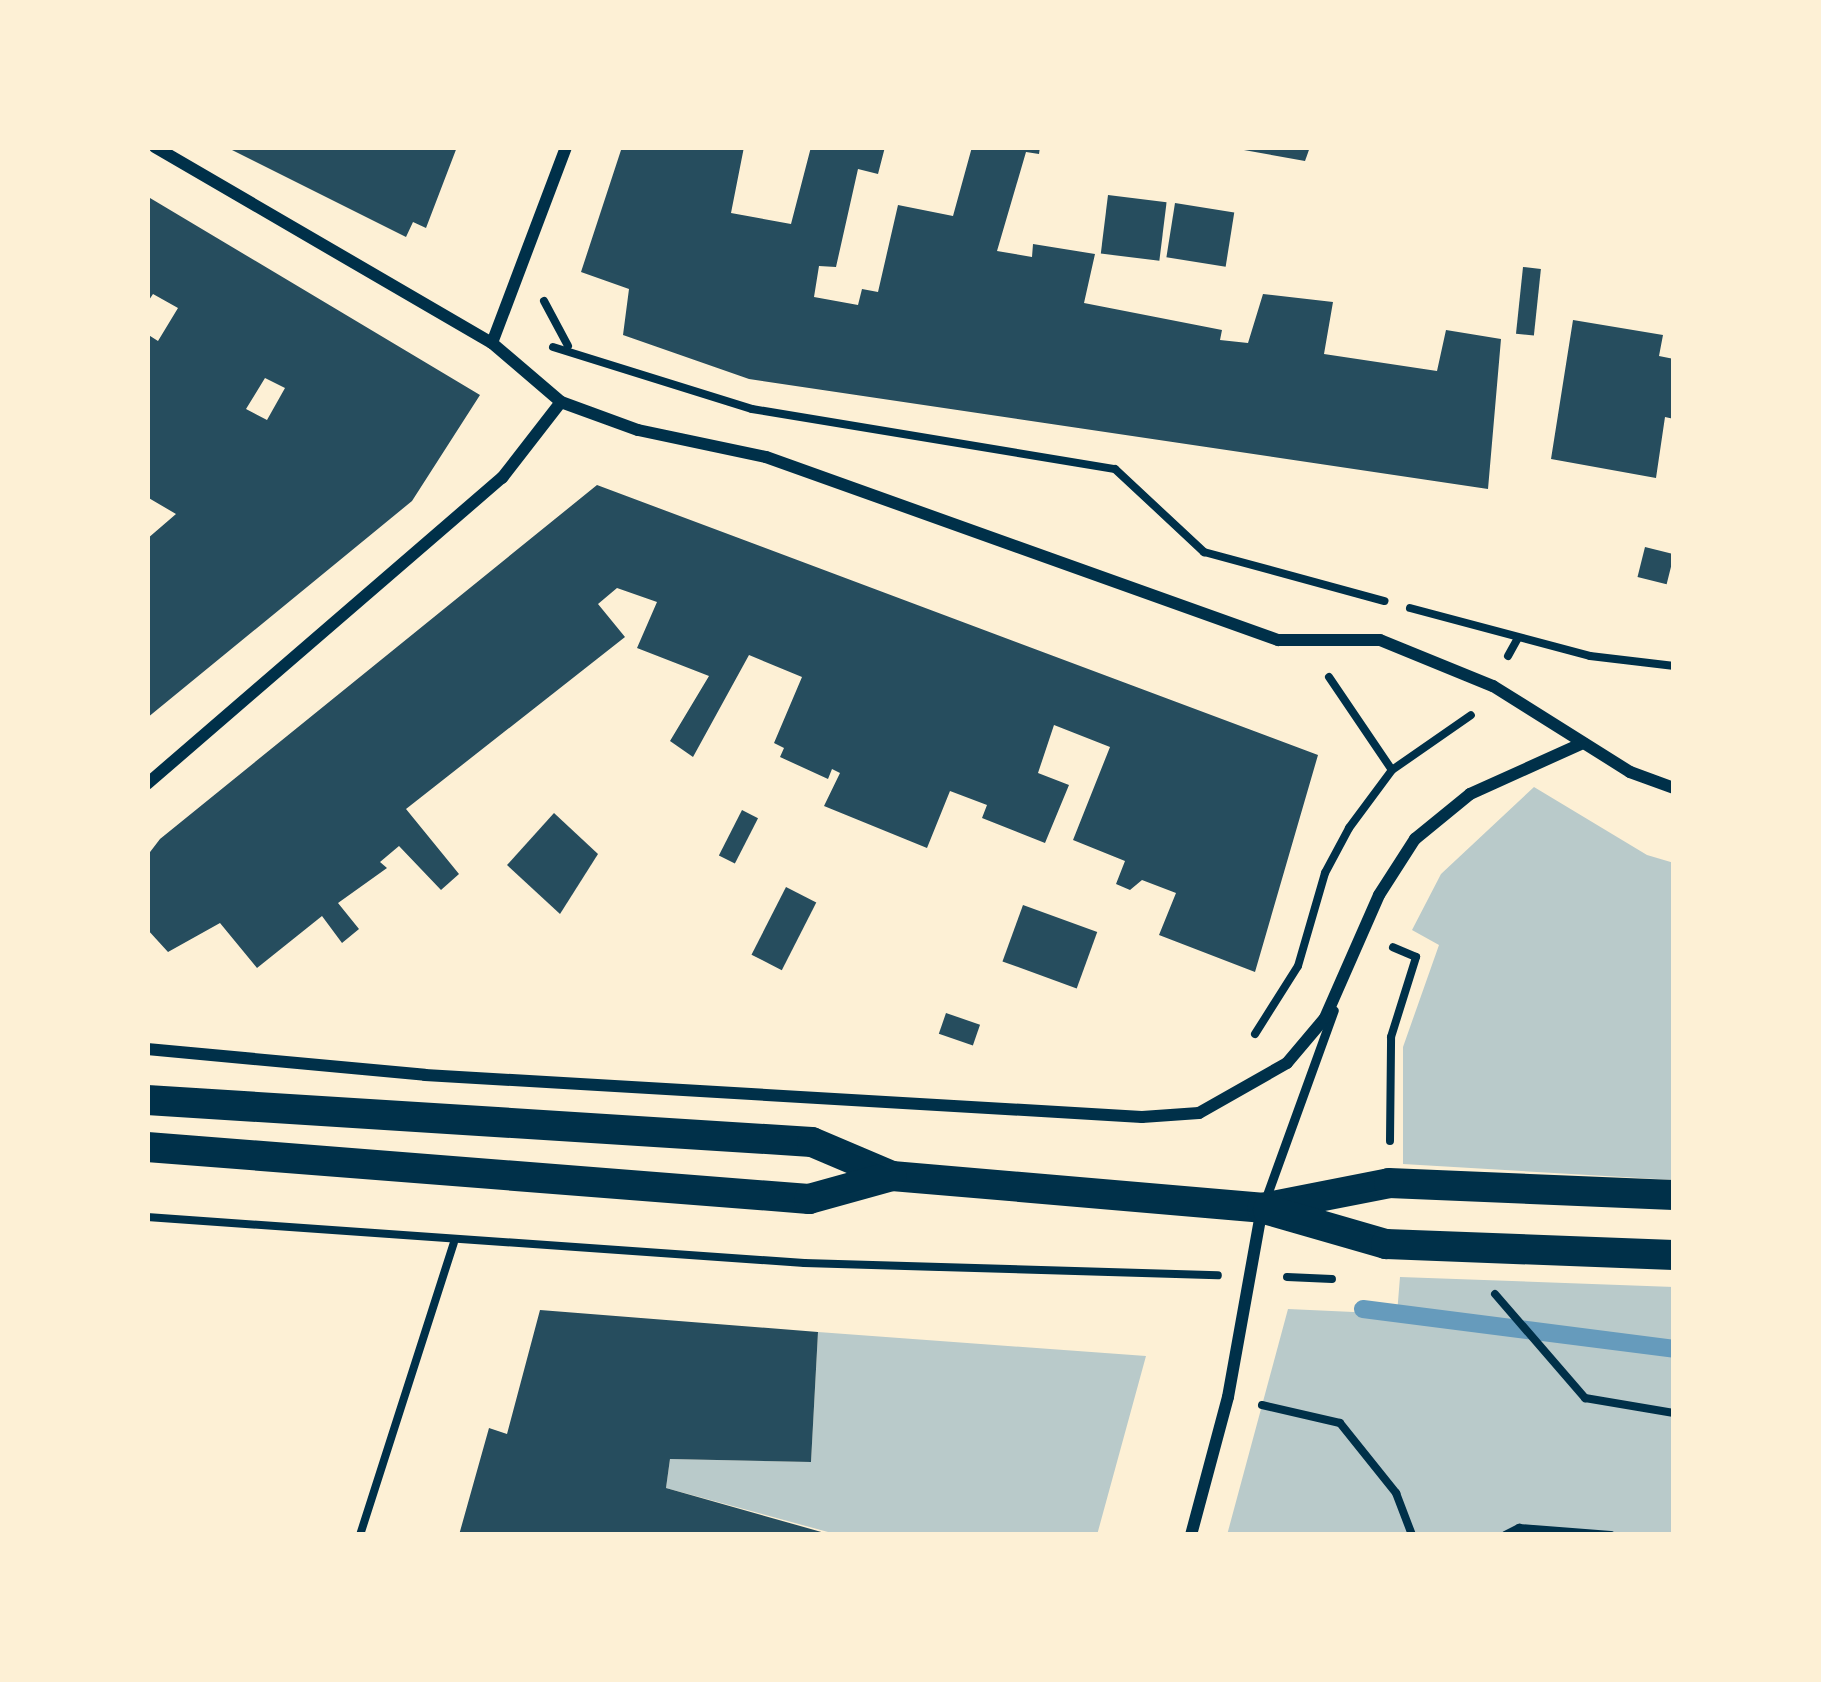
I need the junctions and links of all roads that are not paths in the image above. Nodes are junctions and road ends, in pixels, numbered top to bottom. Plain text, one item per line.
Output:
1 (154, 147) edge
2 (566, 147) edge
3 (492, 344) junction
4 (561, 402) junction
5 (1583, 743) junction
6 (147, 784) edge
7 (1674, 788) edge
8 (1347, 975) junction
9 (147, 1049) edge
10 (147, 1100) edge
11 (147, 1147) edge
12 (892, 1176) junction
13 (1674, 1195) edge
14 (1262, 1208) junction
15 (1674, 1256) edge
16 (1191, 1535) edge

1 - 3 street
2 - 3 street
3 - 4 street
4 - 5 street
4 - 6 street
5 - 7 street
5 - 8 street
8 - 9 street
8 - 14 lane
10 - 12 main road
11 - 12 main road
12 - 14 main road
13 - 14 main road
14 - 15 main road
14 - 16 street

